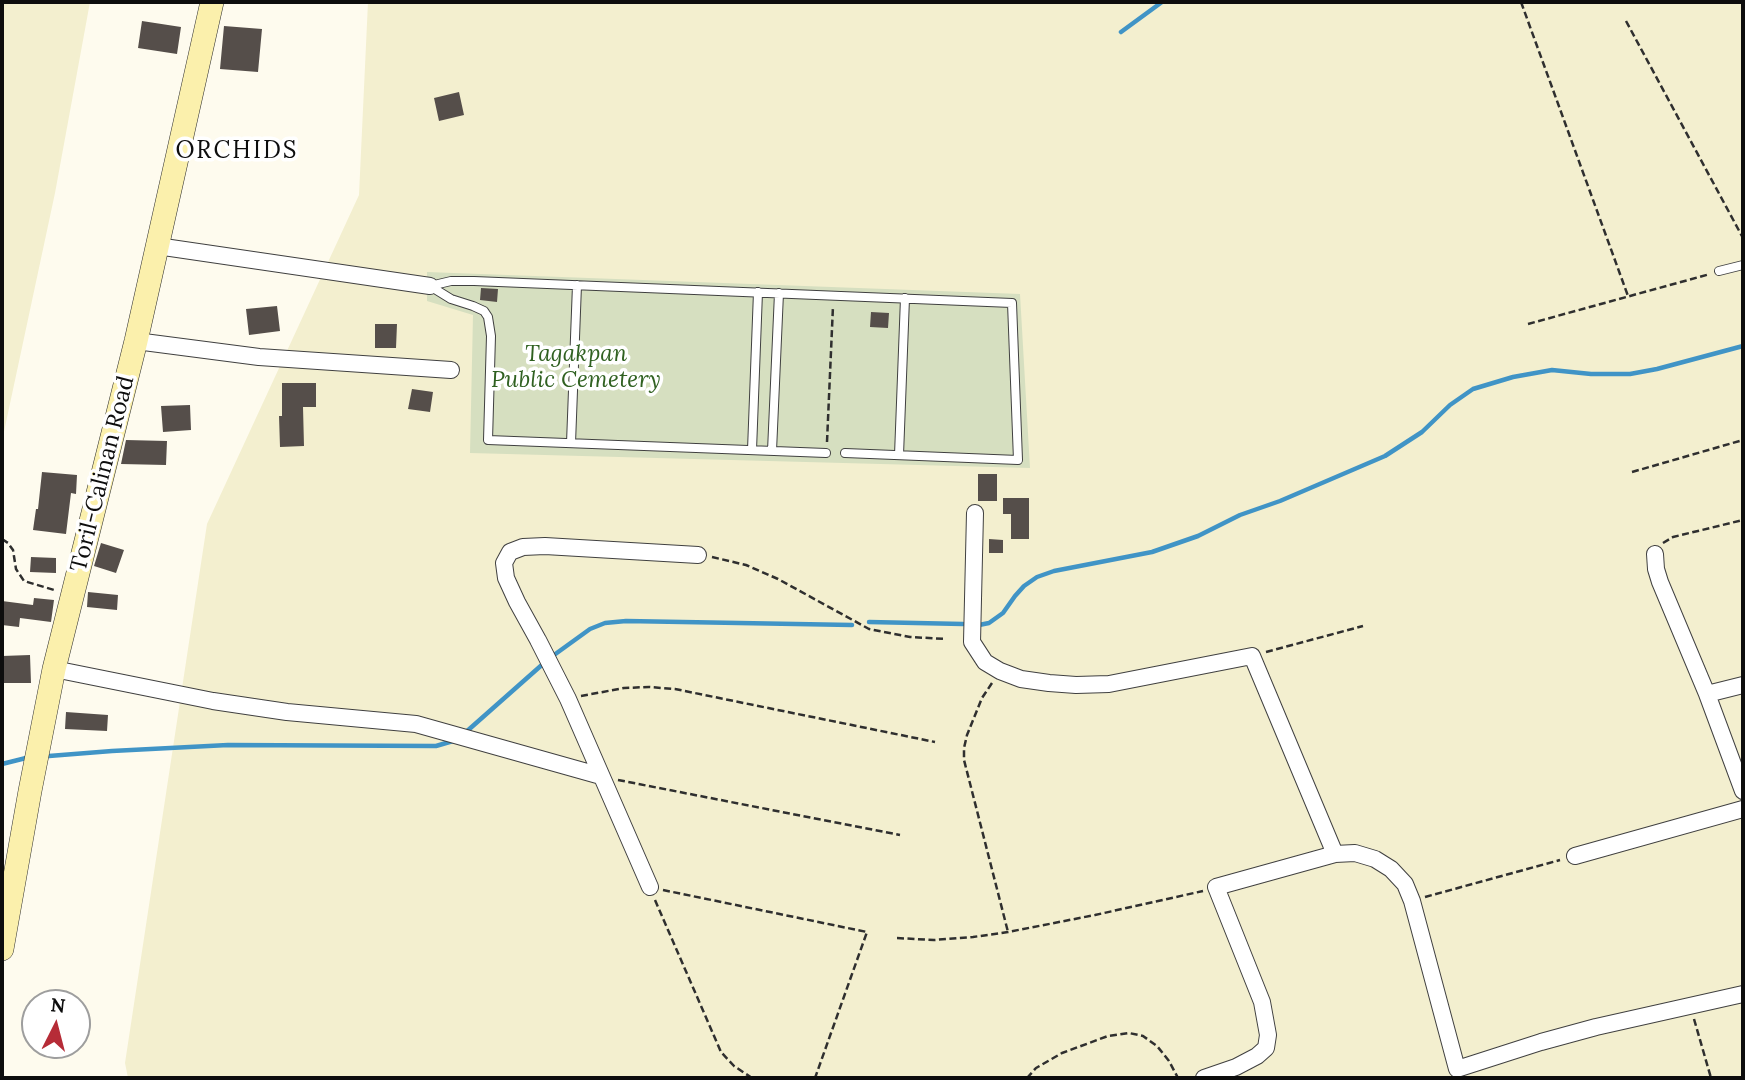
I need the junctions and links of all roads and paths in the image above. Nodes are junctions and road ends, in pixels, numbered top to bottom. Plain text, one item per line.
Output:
1 (212, 2) edge
2 (1521, 2) edge
3 (1626, 22) dead end
4 (1743, 238) edge
5 (157, 246) junction
6 (1743, 265) edge
7 (1719, 271) joint
8 (577, 285) junction
9 (430, 286) junction
10 (758, 292) junction
11 (779, 293) junction
12 (833, 296) junction
13 (1628, 296) junction
14 (905, 299) junction
15 (1528, 324) dead end
16 (135, 341) junction
17 (451, 370) dead end
18 (1743, 440) edge
19 (571, 443) junction
20 (752, 450) junction
21 (772, 451) junction
22 (827, 453) joint
23 (845, 453) dead end
24 (899, 456) junction
25 (1632, 472) dead end
26 (975, 513) dead end
27 (1743, 520) edge
28 (2, 539) edge
29 (1656, 554) joint
30 (698, 555) joint
31 (73, 595) junction
32 (1363, 626) dead end
33 (946, 639) dead end
34 (1252, 656) junction
35 (54, 669) junction
36 (1000, 671) junction
37 (1743, 685) edge
38 (1707, 694) junction
39 (568, 699) junction
40 (935, 742) dead end
41 (601, 776) junction
42 (1743, 791) edge
43 (1743, 809) edge
44 (900, 835) dead end
45 (1335, 854) junction
46 (1575, 856) joint
47 (650, 887) junction
48 (1216, 887) junction
49 (1412, 901) junction
50 (1007, 932) junction
51 (897, 938) dead end
52 (2, 949) edge
53 (1743, 994) edge
54 (1691, 1006) junction
55 (752, 1078) edge
56 (815, 1078) edge
57 (1027, 1078) edge
58 (1178, 1078) edge
59 (1204, 1078) edge
60 (1711, 1078) edge

1 - 5 main road, Toril-Calinan Road
2 - 13 path
3 - 4 path
5 - 9 street
5 - 16 main road, Toril-Calinan Road
6 - 7 lane
7 - 13 path
8 - 9 lane
8 - 10 lane
8 - 19 lane
9 - 19 lane
10 - 11 lane
10 - 20 lane
11 - 12 lane
11 - 21 lane
12 - 14 lane
12 - 22 path
13 - 15 path
14 - 24 lane
14 - 24 lane
16 - 17 street
16 - 31 main road, Toril-Calinan Road
18 - 25 path
19 - 20 lane
20 - 21 lane
21 - 22 lane
23 - 24 lane
26 - 36 street
27 - 29 path
28 - 31 path
29 - 38 street
30 - 33 path
30 - 39 street
31 - 35 main road, Toril-Calinan Road
32 - 34 path
34 - 36 street
34 - 45 street
35 - 41 street
35 - 52 main road, Toril-Calinan Road
36 - 50 path
37 - 38 street
38 - 42 street
39 - 40 path
39 - 41 street
41 - 44 path
41 - 47 street
43 - 46 street
45 - 48 street
45 - 49 street
46 - 49 path
47 - 55 path
47 - 56 path
48 - 50 path
48 - 59 street
49 - 54 street
50 - 51 path
53 - 54 street
54 - 60 path
57 - 58 path

